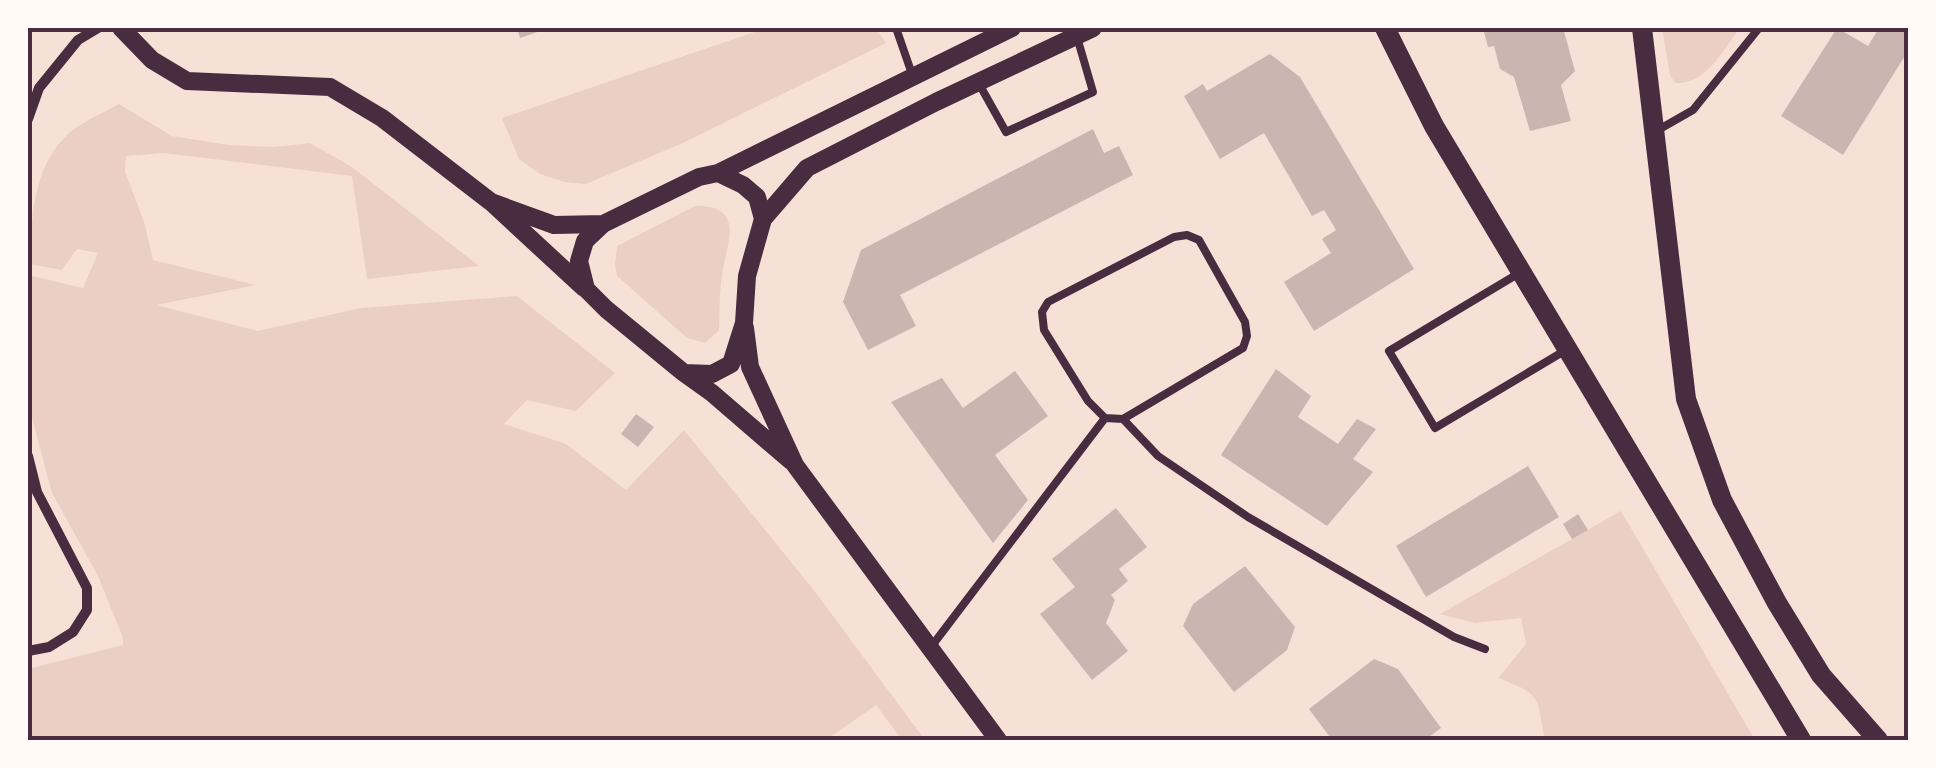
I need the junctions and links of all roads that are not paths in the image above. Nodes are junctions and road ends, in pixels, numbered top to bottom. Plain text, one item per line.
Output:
1 (98, 28) edge
2 (121, 28) edge
3 (896, 28) edge
4 (1012, 28) edge
5 (1642, 28) edge
6 (1759, 28) edge
7 (1382, 31) edge
8 (1085, 32) edge
9 (914, 78) junction
10 (978, 82) junction
11 (33, 87) edge
12 (28, 119) edge
13 (1654, 132) junction
14 (718, 173) junction
15 (492, 202) junction
16 (763, 219) junction
17 (603, 224) junction
18 (1521, 272) junction
19 (586, 290) junction
20 (744, 322) junction
21 (1567, 350) junction
22 (684, 374) junction
23 (1105, 418) junction
24 (1123, 419) junction
25 (28, 456) edge
26 (795, 465) junction
27 (32, 493) edge
28 (931, 647) junction
29 (1485, 649) dead end
30 (28, 651) edge
31 (998, 740) edge
32 (1801, 740) edge
33 (1878, 740) edge

1 - 11 street
2 - 15 street
3 - 9 lane
4 - 9 street
5 - 13 main road
6 - 13 lane
7 - 18 main road
8 - 10 street
8 - 10 lane
9 - 14 street
10 - 16 street
11 - 12 street
13 - 33 main road
14 - 16 street
14 - 17 street
15 - 17 street
15 - 19 street
16 - 20 street
17 - 19 street
18 - 21 main road
18 - 21 lane
19 - 22 street
20 - 22 street
20 - 26 street
21 - 32 main road
22 - 26 street
23 - 24 lane
23 - 24 lane
23 - 28 lane
24 - 29 lane
25 - 27 street
26 - 28 street
27 - 30 street
28 - 31 street

